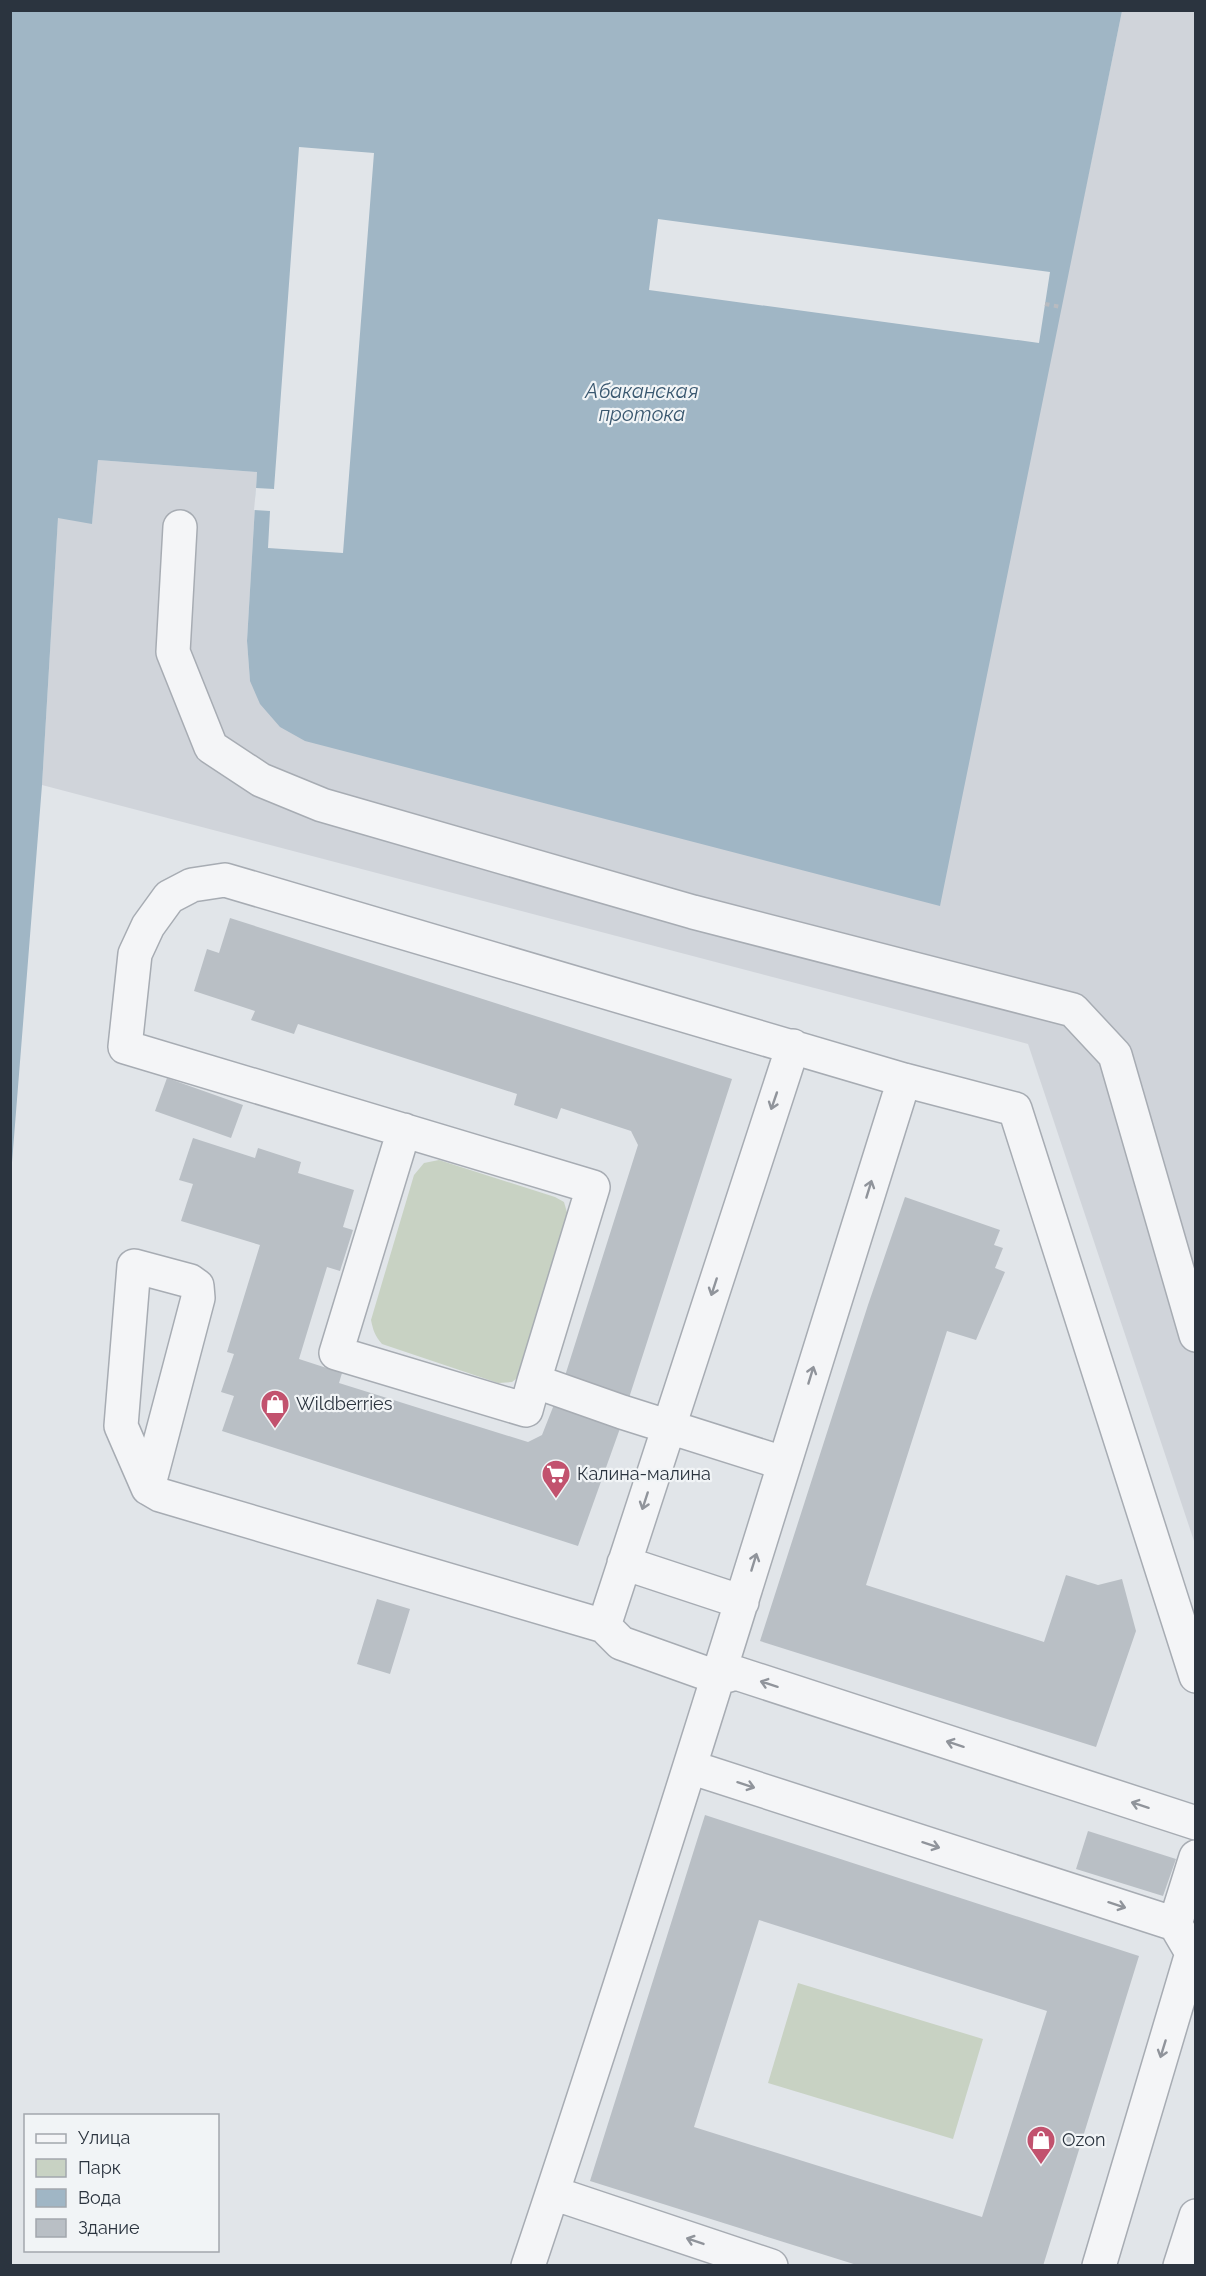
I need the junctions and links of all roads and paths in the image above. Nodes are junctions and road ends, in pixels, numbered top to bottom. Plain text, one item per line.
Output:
1 (1045, 304) dead end
2 (1061, 307) dead end
3 (180, 527) dead end
4 (793, 1046) junction
5 (904, 1080) junction
6 (404, 1130) junction
7 (1196, 1335) edge
8 (534, 1381) junction
9 (669, 1425) junction
10 (783, 1463) junction
11 (148, 1488) junction
12 (624, 1563) junction
13 (742, 1602) junction
14 (604, 1626) junction
15 (1196, 1676) edge
16 (719, 1678) junction
17 (690, 1767) junction
18 (1196, 1823) edge
19 (1196, 1857) edge
20 (1175, 1924) junction
21 (553, 2193) junction
22 (1196, 2216) edge
23 (734, 2260) edge
24 (528, 2265) edge
25 (771, 2265) edge
26 (1099, 2265) edge
27 (1180, 2265) edge

1 - 2 path
3 - 7 lane
4 - 5 lane
4 - 6 lane
4 -> 9 lane
10 -> 5 lane
5 - 15 lane
6 - 8 lane
6 - 8 lane
8 - 9 lane
9 - 10 lane
9 -> 12 lane
13 -> 10 lane
11 - 11 lane
11 - 14 lane
12 - 13 lane
12 - 14 lane
13 - 16 lane
14 - 16 lane
16 - 17 lane
18 -> 16 lane
17 -> 20 lane
17 - 21 lane
19 - 20 lane
20 -> 26 lane
23 -> 21 lane
21 - 24 lane
22 - 27 lane
23 - 25 lane

